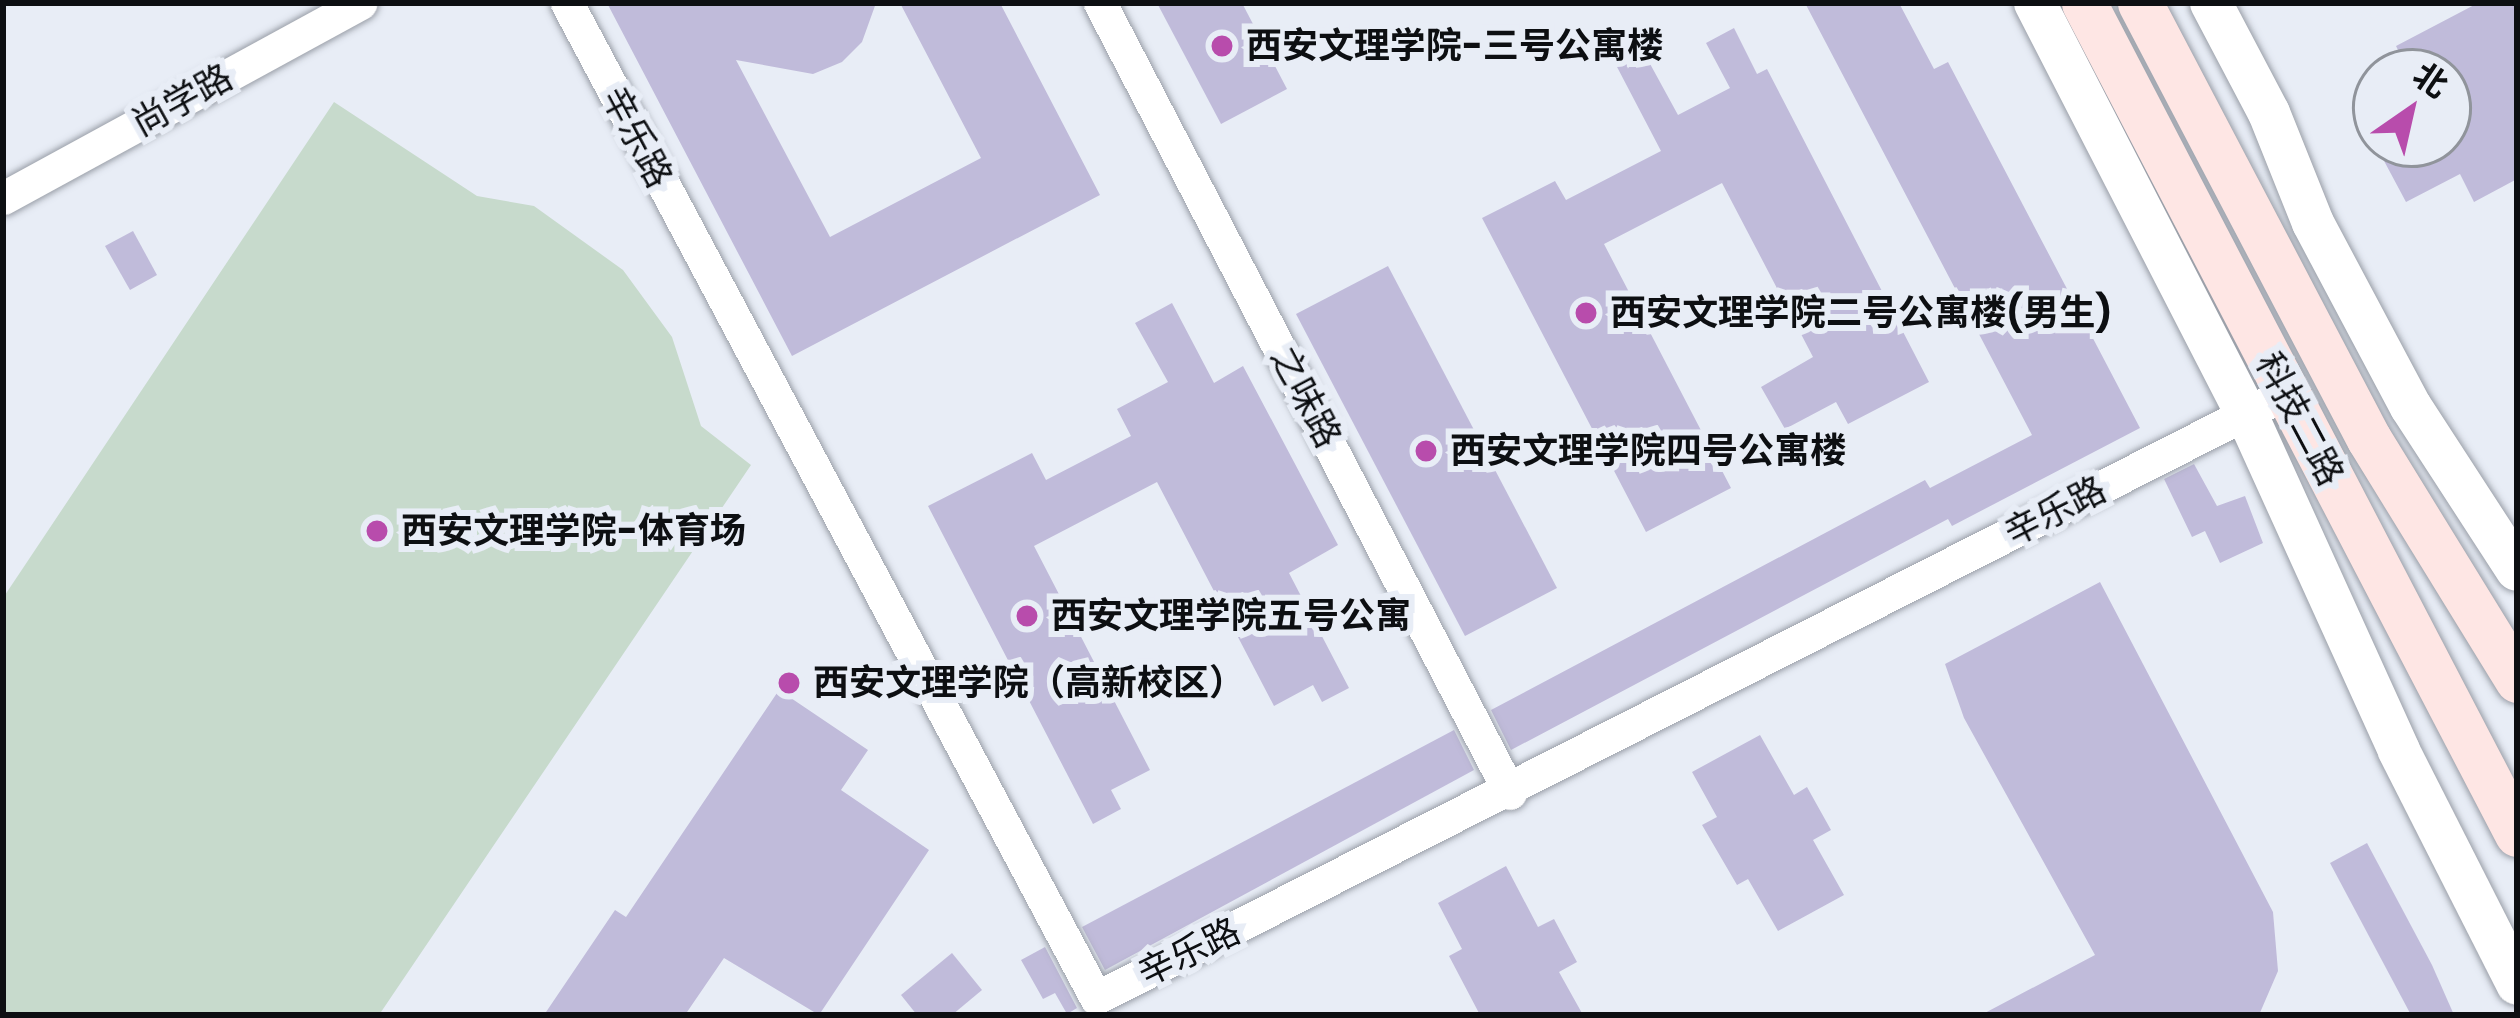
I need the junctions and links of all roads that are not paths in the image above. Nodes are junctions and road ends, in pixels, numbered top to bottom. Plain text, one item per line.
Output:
1 (361, 3) edge
2 (566, 3) edge
3 (1100, 3) edge
4 (2035, 3) edge
5 (2084, 3) edge
6 (2140, 3) edge
7 (2211, 3) edge
8 (3, 198) edge
9 (2267, 403) junction
10 (2517, 570) edge
11 (2517, 680) edge
12 (1510, 793) junction
13 (2517, 834) edge
14 (2517, 984) edge

1 - 8 street, 尚学路
2 - 12 street, 辛乐路
3 - 12 street, 之味路
4 - 9 street
5 - 9 main road, 科技二路
6 - 11 main road, 科技二路
7 - 10 street
9 - 12 street, 辛乐路
9 - 13 main road, 科技二路
9 - 14 street

